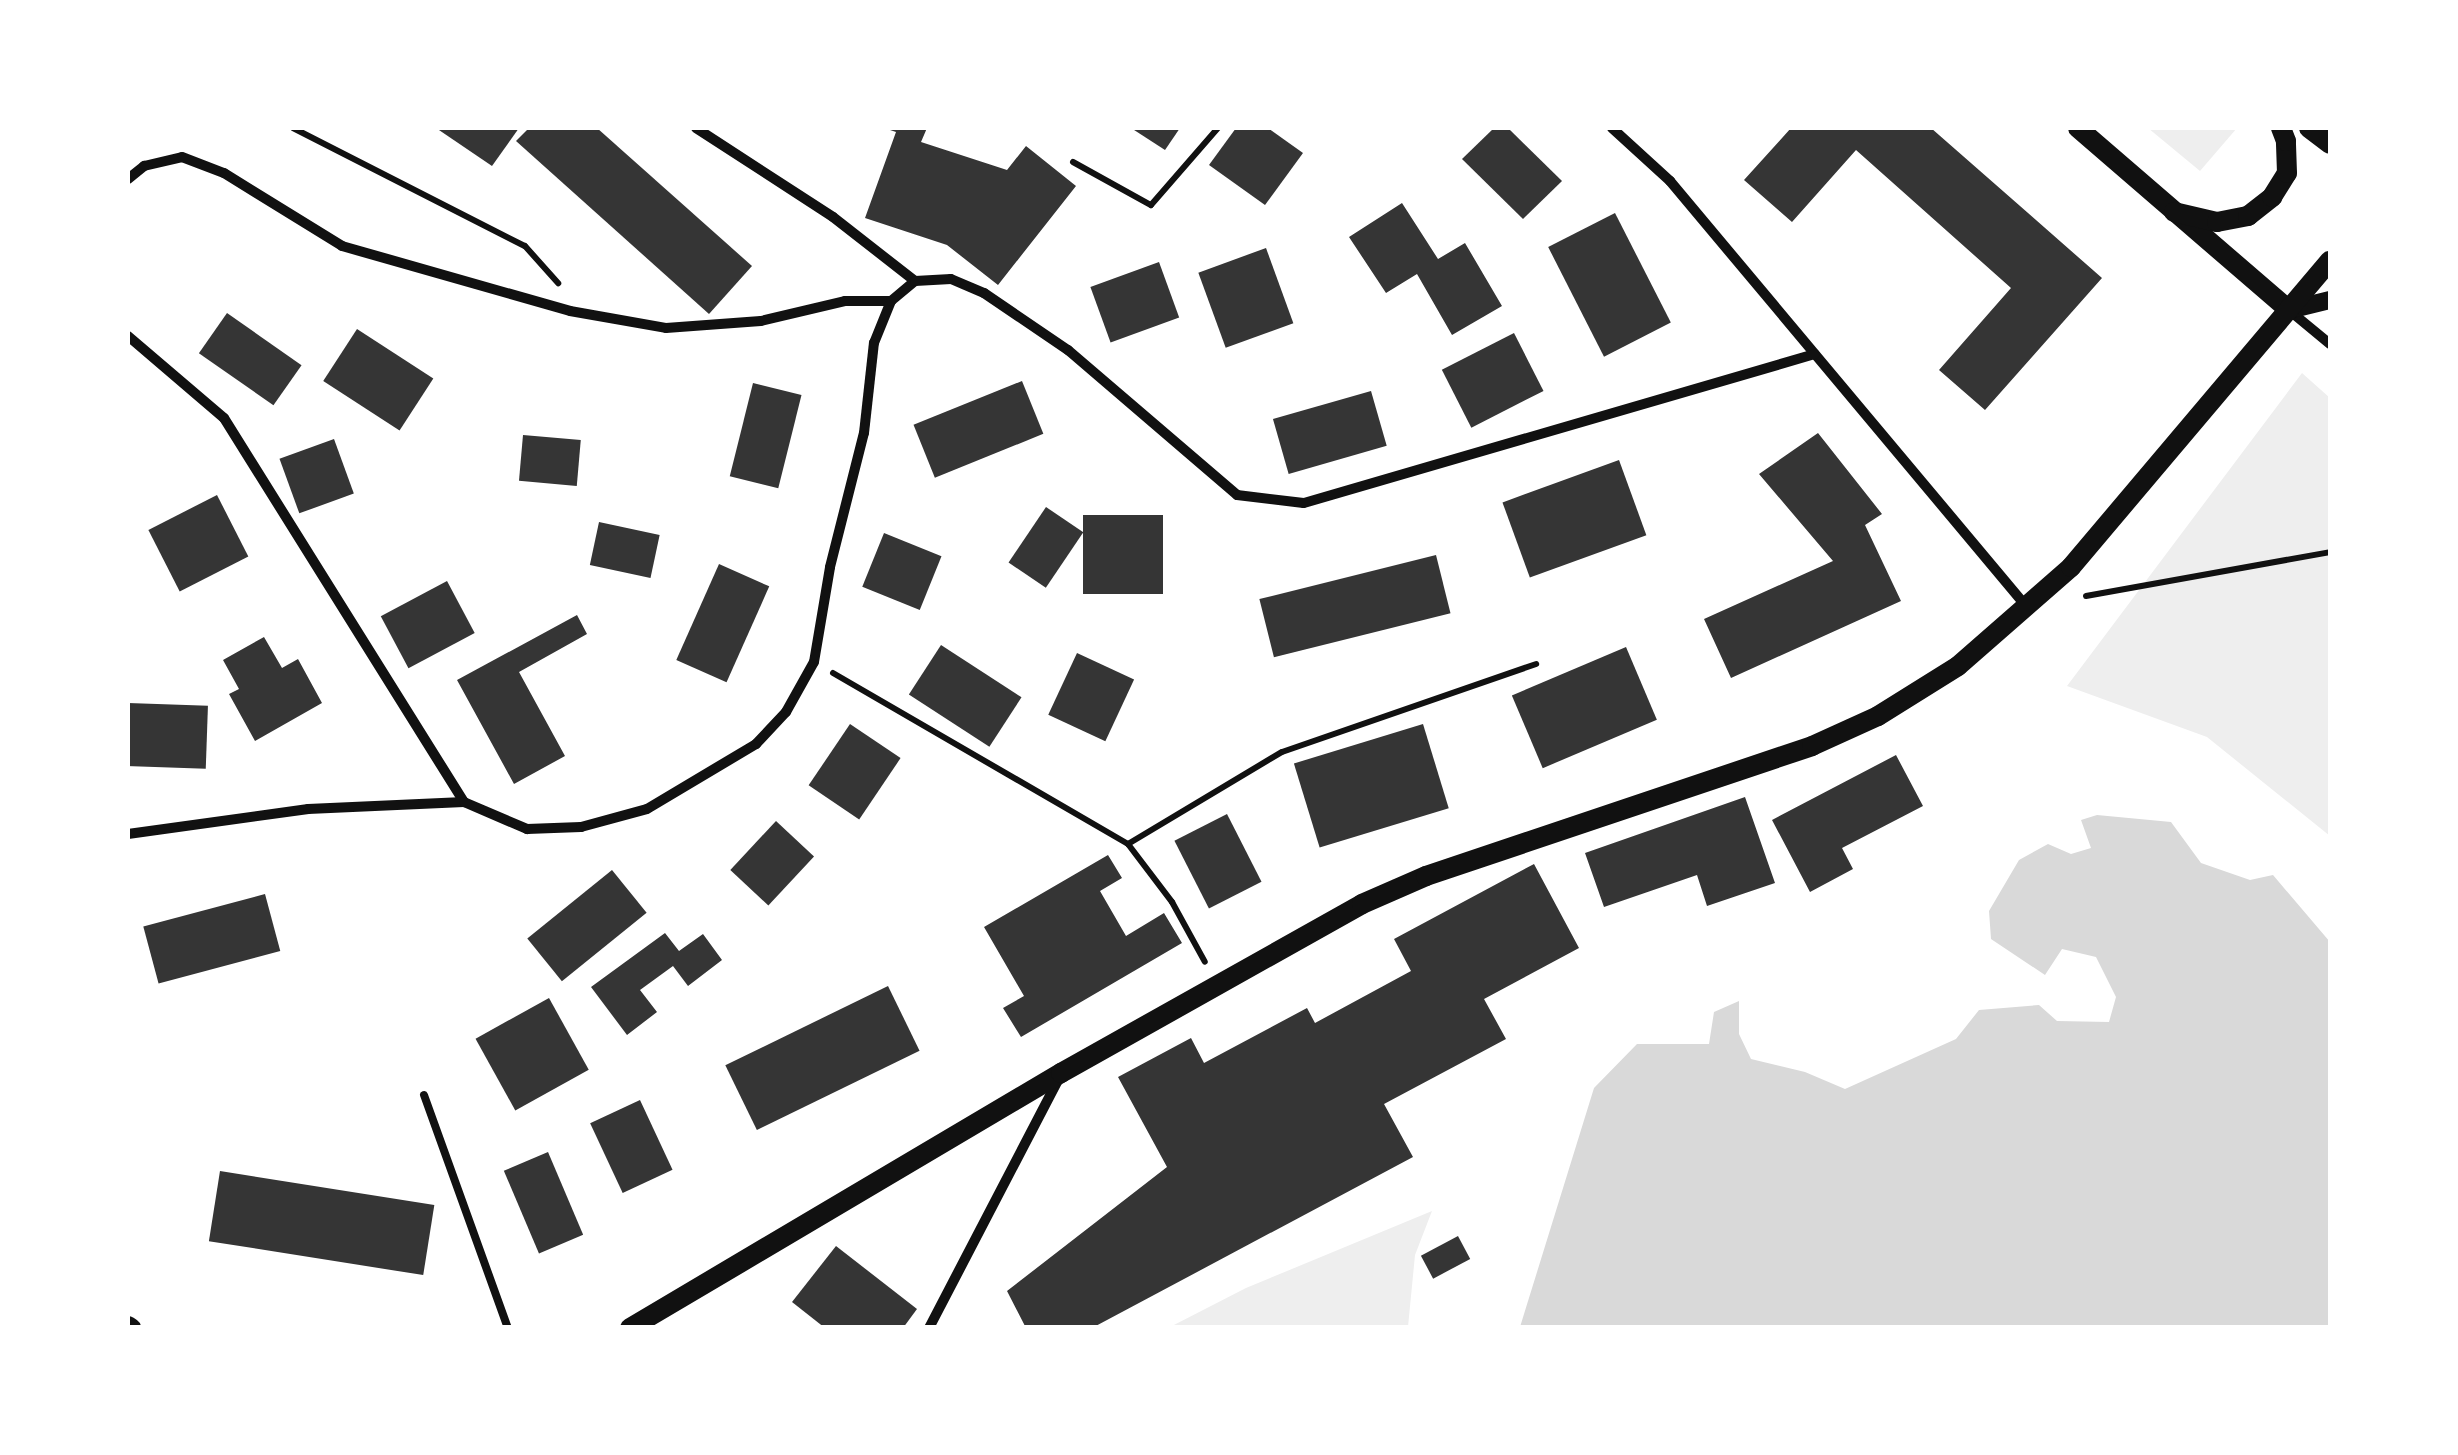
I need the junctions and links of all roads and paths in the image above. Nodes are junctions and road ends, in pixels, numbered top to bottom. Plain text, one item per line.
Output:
1 (294, 128) edge
2 (696, 128) edge
3 (1218, 128) edge
4 (1612, 128) edge
5 (2078, 128) edge
6 (2280, 128) edge
7 (2309, 128) edge
8 (2330, 144) edge
9 (1073, 162) dead end
10 (128, 179) edge
11 (2172, 212) junction
12 (2330, 262) edge
13 (915, 281) junction
14 (2330, 300) edge
15 (891, 301) junction
16 (2290, 310) junction
17 (570, 311) junction
18 (128, 336) edge
19 (2330, 344) edge
20 (1815, 354) junction
21 (2330, 552) edge
22 (2084, 596) dead end
23 (2027, 607) junction
24 (814, 662) junction
25 (1536, 664) dead end
26 (464, 802) junction
27 (128, 834) edge
28 (1128, 844) junction
29 (1216, 983) junction
30 (1061, 1073) junction
31 (424, 1095) dead end
32 (508, 1328) edge
33 (630, 1328) edge
34 (929, 1328) edge

1 - 17 path
2 - 13 street
3 - 9 path
4 - 20 street
5 - 11 main road
6 - 11 main road
7 - 8 main road
10 - 17 street
11 - 16 main road
12 - 16 main road
13 - 15 street
13 - 20 street
14 - 16 street
15 - 17 street
15 - 24 street
16 - 19 street
16 - 23 main road
18 - 26 street
20 - 23 street
21 - 22 path
23 - 29 main road
24 - 26 street
24 - 28 path
25 - 28 path
26 - 27 street
28 - 29 path
29 - 30 main road
30 - 33 main road
30 - 34 street
31 - 32 lane

